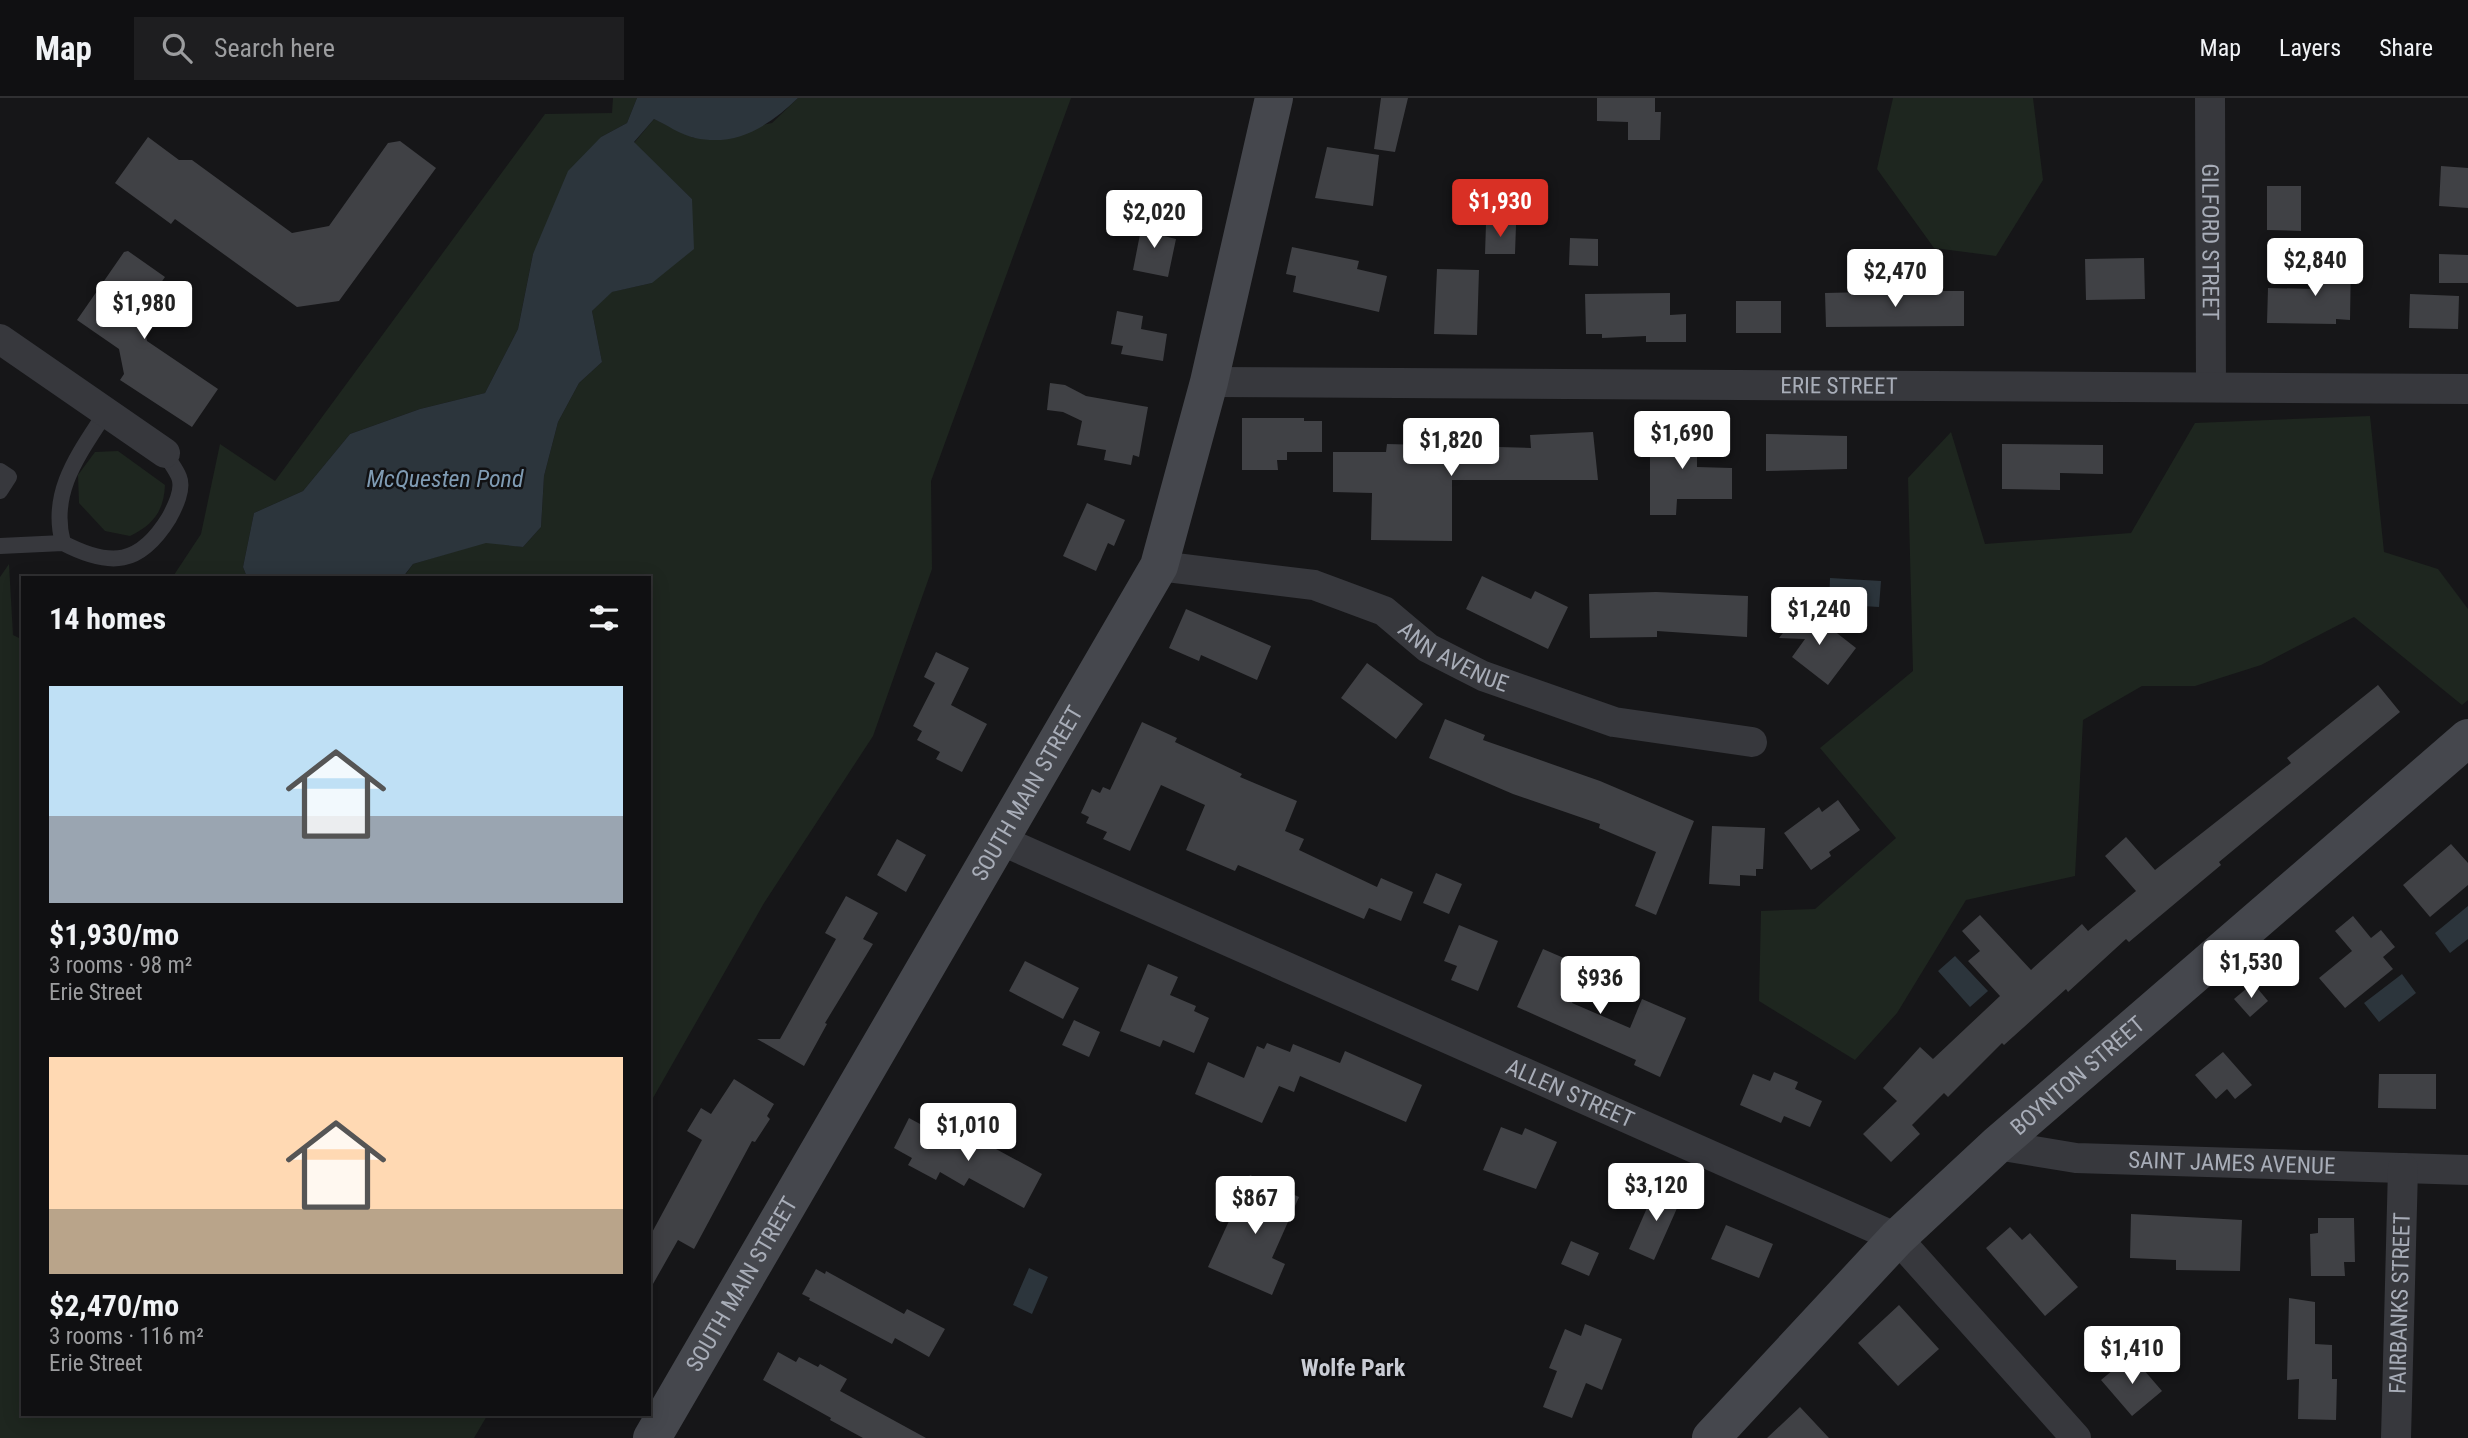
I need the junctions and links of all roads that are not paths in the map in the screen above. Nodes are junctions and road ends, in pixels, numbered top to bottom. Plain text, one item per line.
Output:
1 (1275, 98) edge
2 (2210, 98) edge
3 (0, 340) edge
4 (1209, 382) junction
5 (2211, 387) junction
6 (2468, 389) edge
7 (106, 412) junction
8 (165, 453) joint
9 (0, 471) edge
10 (0, 491) edge
11 (64, 543) junction
12 (0, 546) edge
13 (1159, 566) junction
14 (1752, 742) dead end
15 (2463, 749) edge
16 (998, 839) junction
17 (1997, 1145) junction
18 (2403, 1168) junction
19 (2468, 1170) edge
20 (1897, 1238) junction
21 (652, 1438) edge
22 (1711, 1438) edge
23 (2076, 1438) edge
24 (2396, 1438) edge

1 - 4 main road, SOUTH MAIN STREET
2 - 5 street, GILFORD STREET
3 - 7 street
4 - 5 street, ERIE STREET
4 - 13 main road, SOUTH MAIN STREET
5 - 6 street, ERIE STREET
7 - 8 street
7 - 11 lane
8 - 11 lane
9 - 10 lane
11 - 12 lane
13 - 14 street, ANN AVENUE
13 - 16 main road, SOUTH MAIN STREET
15 - 17 main road, BOYNTON STREET
16 - 20 street, ALLEN STREET
16 - 21 main road, SOUTH MAIN STREET
17 - 18 street, SAINT JAMES AVENUE
17 - 20 main road, BOYNTON STREET
18 - 19 street, SAINT JAMES AVENUE
18 - 24 street, FAIRBANKS STREET
20 - 22 main road, BOYNTON STREET
20 - 23 street, ALLEN STREET

